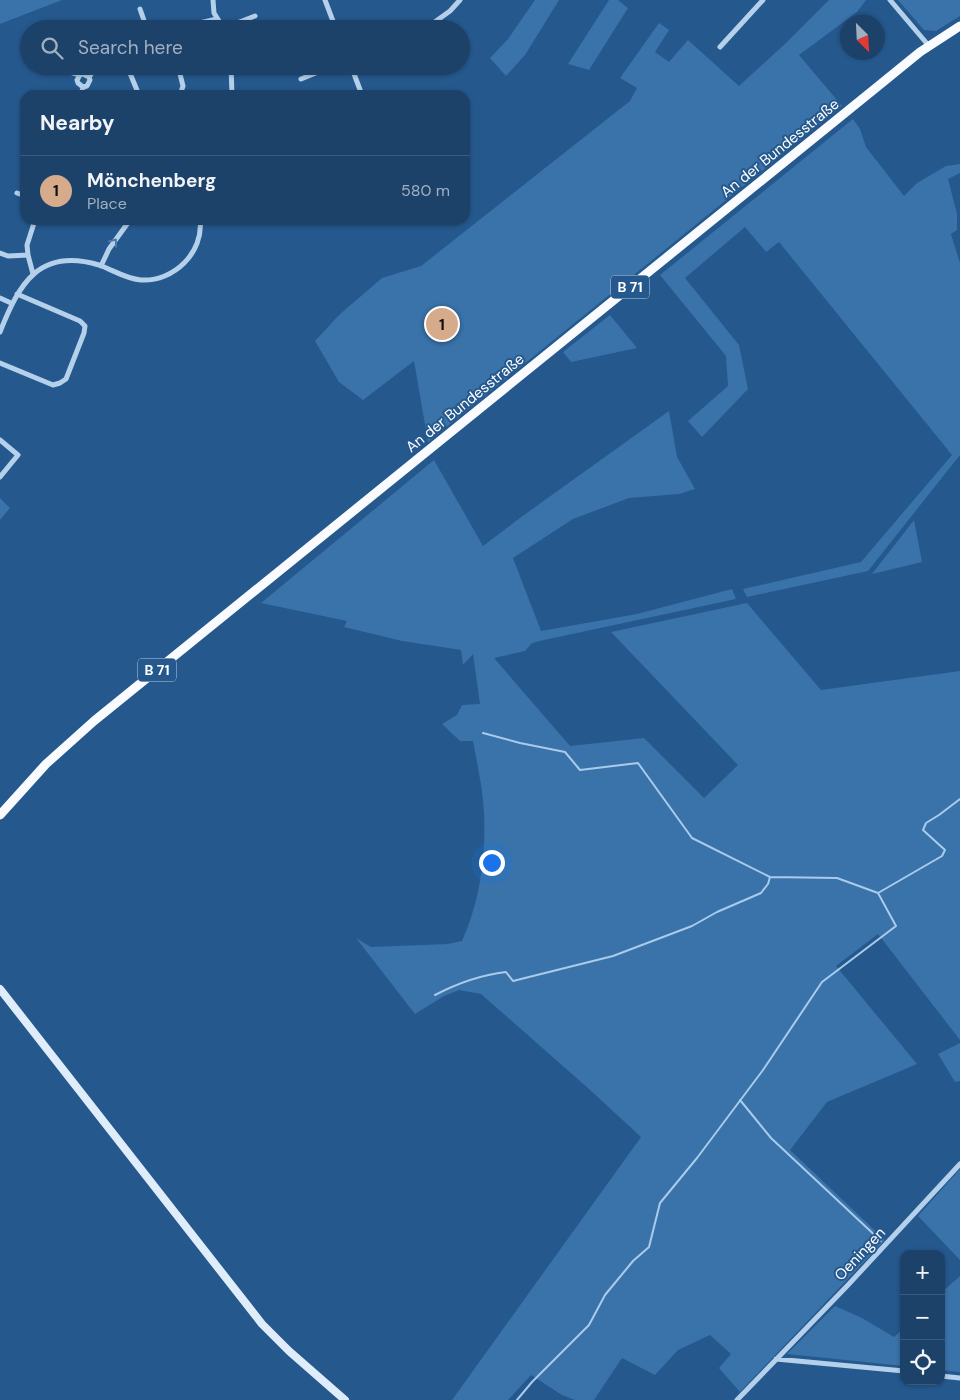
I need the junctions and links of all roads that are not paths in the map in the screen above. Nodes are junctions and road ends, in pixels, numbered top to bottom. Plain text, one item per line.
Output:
1 (213, 0) edge
2 (325, 0) edge
3 (460, 0) edge
4 (763, 0) edge
5 (890, 0) edge
6 (140, 9) dead end
7 (255, 16) dead end
8 (217, 19) joint
9 (144, 20) edge
10 (213, 20) edge
11 (245, 20) edge
12 (333, 20) edge
13 (438, 20) edge
14 (960, 26) edge
15 (720, 46) dead end
16 (929, 46) junction
17 (80, 75) edge
18 (130, 75) edge
19 (180, 75) edge
20 (231, 75) edge
21 (311, 75) edge
22 (354, 75) edge
23 (89, 77) edge
24 (301, 79) dead end
25 (83, 87) junction
26 (82, 90) edge
27 (136, 90) edge
28 (182, 90) edge
29 (232, 90) edge
30 (360, 90) edge
31 (17, 193) dead end
32 (20, 194) edge
33 (33, 225) edge
34 (126, 225) edge
35 (200, 225) edge
36 (0, 253) edge
37 (28, 255) junction
38 (101, 266) junction
39 (33, 274) junction
40 (17, 294) junction
41 (0, 298) edge
42 (11, 303) junction
43 (0, 332) edge
44 (0, 363) edge
45 (0, 440) edge
46 (0, 477) edge
47 (0, 816) edge
48 (0, 989) edge
49 (960, 1164) edge
50 (776, 1359) junction
51 (900, 1371) edge
52 (945, 1376) edge
53 (960, 1378) edge
54 (345, 1400) edge
55 (737, 1400) edge

1 - 8 street
2 - 12 street
3 - 13 street
4 - 15 street
5 - 16 street
6 - 9 street
7 - 11 street
8 - 10 street
14 - 16 main road, An der Bundesstraße / B 71
16 - 47 main road, An der Bundesstraße / B 71
17 - 25 street
18 - 27 street
19 - 28 street
20 - 29 street
21 - 24 street
22 - 30 street
23 - 25 street
25 - 26 street
31 - 32 street
33 - 37 street
38 -> 34 street
35 - 38 street
36 - 37 street
37 - 39 street
38 - 39 street
39 - 40 street
40 - 42 street
40 - 44 street
41 - 42 street
42 - 43 street
45 - 46 street
48 - 54 main road
49 - 50 street, Oeningen
50 - 51 street
50 - 55 street, Oeningen
52 - 53 street

